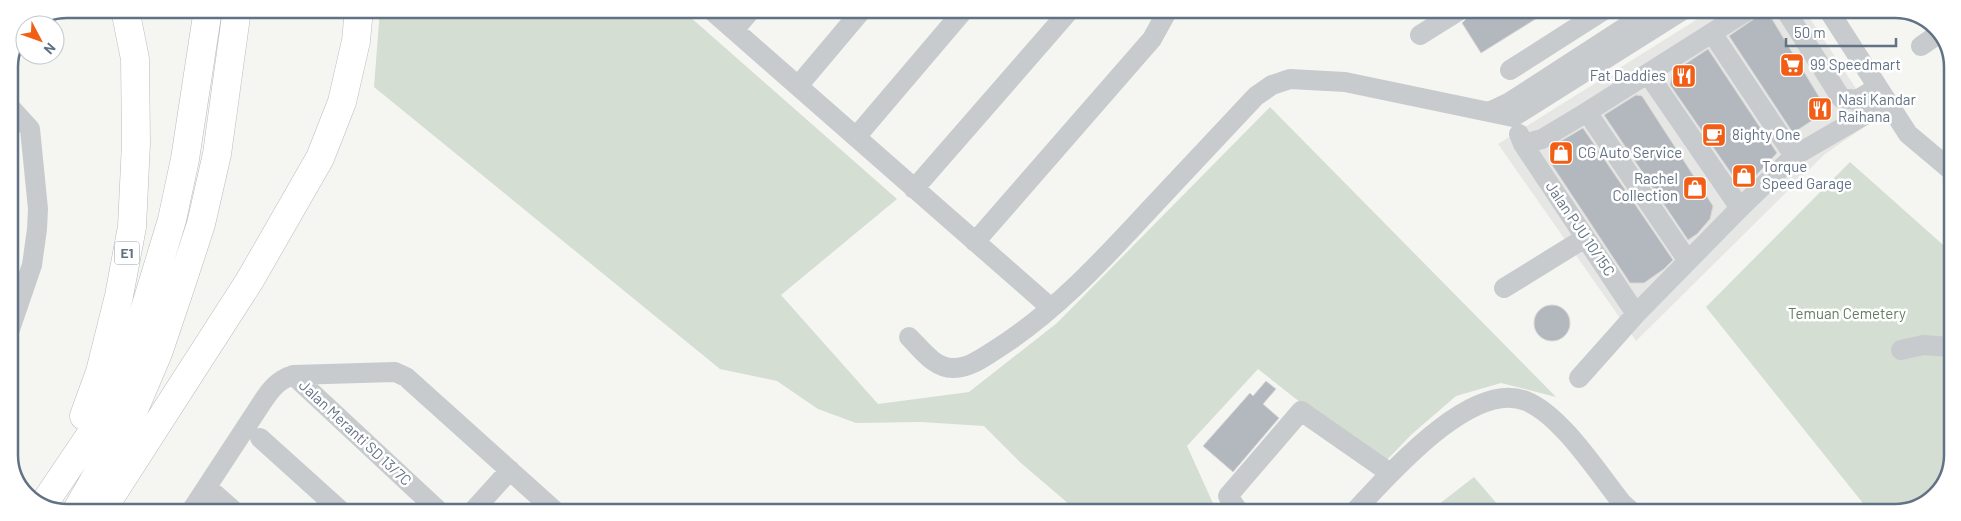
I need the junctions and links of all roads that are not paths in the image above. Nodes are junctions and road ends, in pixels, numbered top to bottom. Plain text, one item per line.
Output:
1 (127, 18) edge
2 (207, 18) edge
3 (236, 18) edge
4 (358, 18) edge
5 (720, 18) edge
6 (745, 18) edge
7 (855, 18) edge
8 (957, 18) edge
9 (1063, 18) edge
10 (1164, 18) edge
11 (1447, 18) edge
12 (1591, 18) edge
13 (1641, 18) edge
14 (1669, 18) edge
15 (1735, 18) edge
16 (1791, 18) edge
17 (1834, 18) edge
18 (734, 30) junction
19 (1712, 33) junction
20 (1420, 35) dead end
21 (1934, 37) edge
22 (1921, 46) dead end
23 (1510, 70) dead end
24 (1648, 74) junction
25 (798, 86) junction
26 (1883, 94) junction
27 (1840, 98) junction
28 (1511, 110) junction
29 (1588, 112) junction
30 (18, 115) edge
31 (1828, 136) junction
32 (856, 137) junction
33 (1523, 144) junction
34 (1794, 156) junction
35 (1943, 164) edge
36 (914, 189) junction
37 (1740, 208) junction
38 (1585, 238) junction
39 (976, 242) junction
40 (1688, 261) junction
41 (1504, 288) dead end
42 (18, 306) edge
43 (1051, 308) junction
44 (1636, 314) junction
45 (909, 337) dead end
46 (1944, 346) edge
47 (1901, 350) dead end
48 (292, 375) junction
49 (1579, 378) dead end
50 (260, 438) dead end
51 (510, 470) junction
52 (1390, 473) junction
53 (207, 487) junction
54 (49, 496) edge
55 (80, 504) edge
56 (106, 504) edge
57 (195, 504) edge
58 (227, 504) edge
59 (333, 504) edge
60 (432, 504) edge
61 (479, 504) edge
62 (547, 504) edge
63 (1234, 504) edge
64 (1361, 504) edge
65 (1623, 504) edge

1 - 54 highway, E1
2 - 54 highway
3 - 55 highway
4 - 56 highway
5 - 18 street
6 - 18 street
7 - 25 street
8 - 32 street
9 - 36 street
10 - 39 street
11 - 20 street
12 - 23 street
13 - 28 street
14 - 28 street
15 - 19 street
16 - 27 street
17 - 26 street
18 - 25 street
19 - 24 street
19 - 34 street
21 - 22 street
24 - 29 street
24 - 37 street
25 - 32 street
26 - 27 street
26 - 31 street
26 - 35 street
27 - 31 street
28 - 33 street, Jalan PJU 10/15C
28 - 43 street
29 - 33 street
29 - 40 street
30 - 42 street
31 - 34 street
32 - 36 street
33 - 38 street, Jalan PJU 10/15C
34 - 37 street
36 - 39 street
37 - 40 street
38 - 41 street
38 - 44 street, Jalan PJU 10/15C
39 - 43 street
40 - 44 street
43 - 45 street
44 - 49 street
46 - 47 street
48 - 51 street
48 - 53 street
48 - 60 street, Jalan Meranti SD 13/7C
50 - 59 street
51 - 61 street
51 - 62 street
52 - 63 street
52 - 64 street
52 - 65 street
53 - 57 street
53 - 58 street

